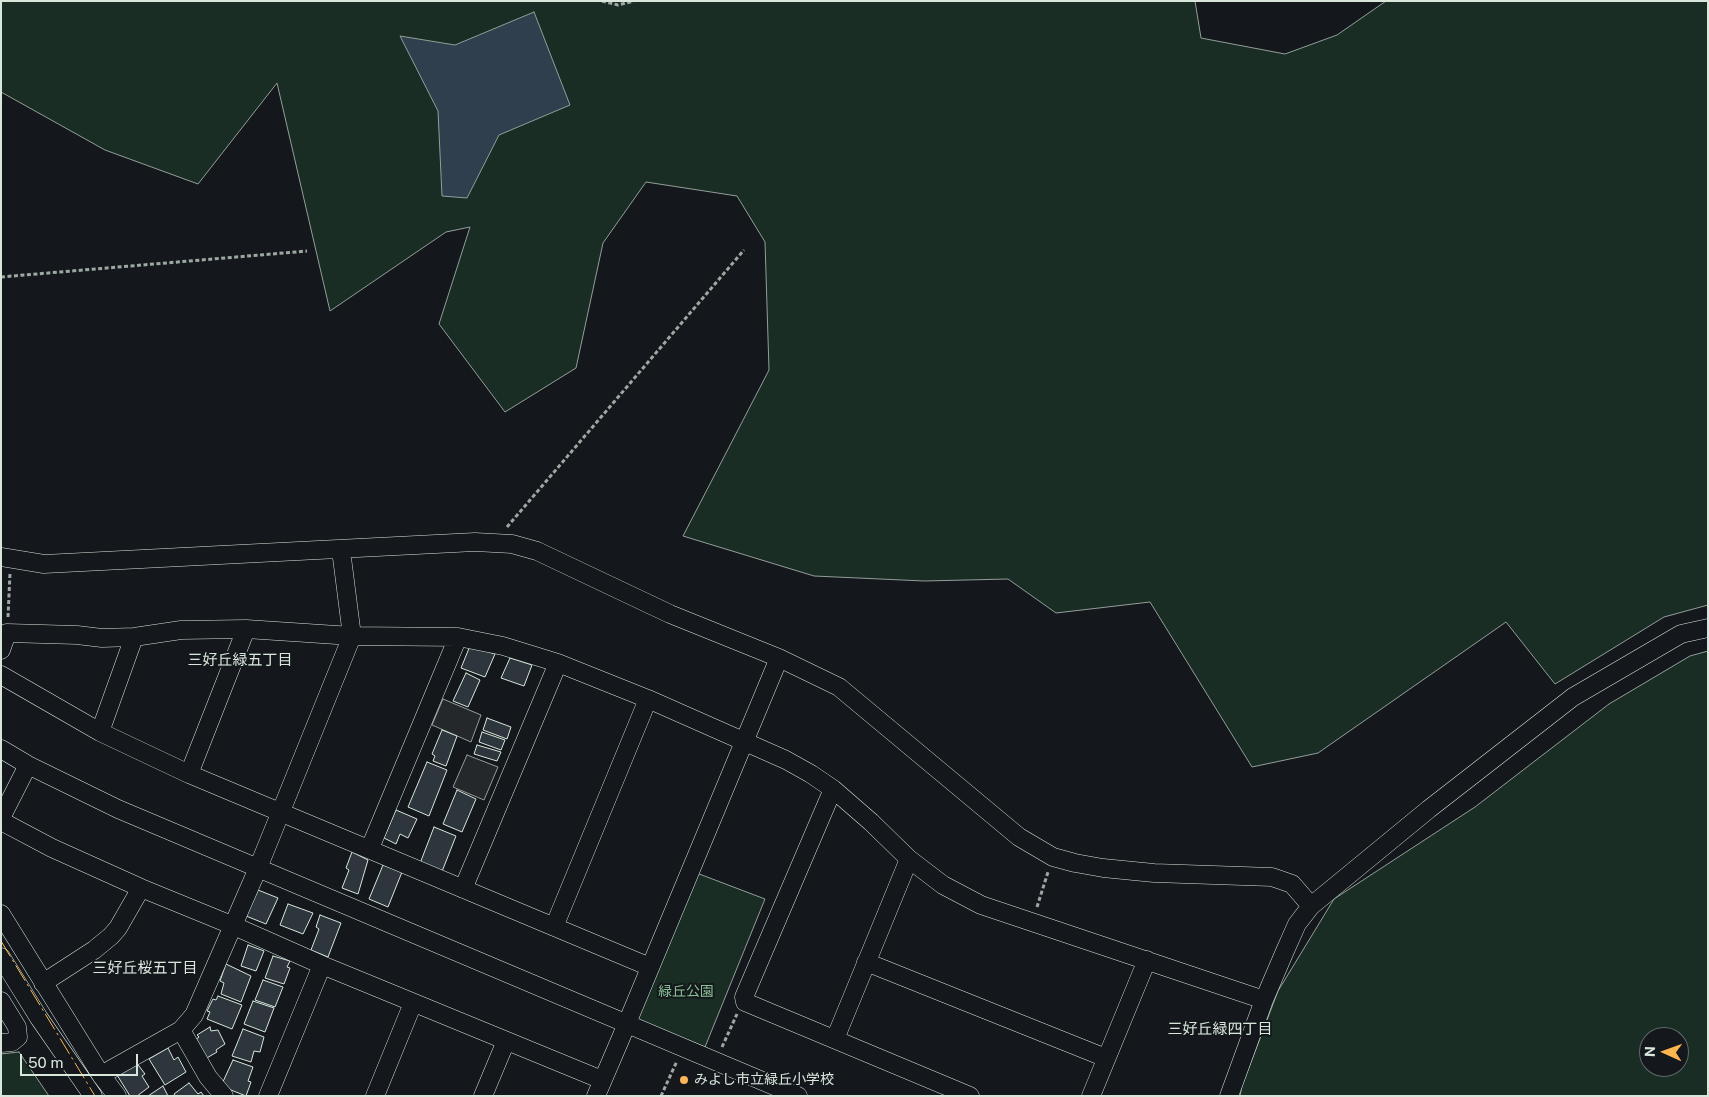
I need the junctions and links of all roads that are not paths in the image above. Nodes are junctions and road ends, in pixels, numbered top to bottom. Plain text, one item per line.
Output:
1 (341, 550) junction
2 (6, 558) edge
3 (1708, 628) edge
4 (246, 630) junction
5 (352, 636) junction
6 (134, 637) junction
7 (458, 637) junction
8 (1, 650) edge
9 (779, 658) junction
10 (558, 663) junction
11 (1, 674) edge
12 (648, 699) junction
13 (100, 732) junction
14 (744, 741) junction
15 (1, 749) edge
16 (28, 765) junction
17 (188, 774) junction
18 (833, 789) junction
19 (280, 812) junction
20 (1, 820) edge
21 (370, 848) junction
22 (909, 859) junction
23 (258, 868) junction
24 (141, 888) junction
25 (463, 888) junction
26 (1311, 906) junction
27 (1, 914) edge
28 (234, 926) junction
29 (554, 927) junction
30 (1, 957) edge
31 (1147, 960) junction
32 (866, 962) junction
33 (322, 965) junction
34 (650, 967) junction
35 (43, 983) junction
36 (1264, 1000) junction
37 (1, 1001) edge
38 (414, 1003) junction
39 (627, 1024) junction
40 (181, 1030) junction
41 (835, 1039) junction
42 (506, 1040) junction
43 (1, 1043) edge
44 (1106, 1058) junction
45 (101, 1075) junction
46 (599, 1088) edge
47 (93, 1096) edge
48 (117, 1096) edge
49 (224, 1096) edge
50 (268, 1096) edge
51 (375, 1096) edge
52 (483, 1096) edge
53 (798, 1096) edge
54 (970, 1096) edge
55 (1091, 1096) edge
56 (1229, 1096) edge

1 - 2 street
1 - 5 street
1 - 9 street
3 - 26 street
4 - 5 street
4 - 6 street
4 - 17 street
5 - 7 street
5 - 19 street
6 - 8 street
6 - 13 street
7 - 10 street
7 - 21 street
9 - 14 street
9 - 26 street
10 - 12 street
10 - 25 street
11 - 13 street
12 - 14 street
12 - 29 street
13 - 17 street
14 - 18 street
14 - 34 street
15 - 16 street
16 - 20 street
16 - 23 street
17 - 19 street
18 - 22 street
18 - 41 street
19 - 21 street
19 - 23 street
20 - 24 street
21 - 25 street
22 - 31 street
22 - 32 street
23 - 28 street
23 - 39 street
24 - 28 street
24 - 35 street
25 - 29 street
26 - 36 street
27 - 35 street
28 - 33 street
28 - 40 street
29 - 34 street
30 - 47 street
31 - 36 street
31 - 44 street
32 - 41 street
32 - 44 street
33 - 38 street
33 - 50 street
34 - 39 street
35 - 45 street
36 - 56 street
37 - 43 street
38 - 42 street
38 - 51 street
39 - 46 street
39 - 53 street
40 - 45 street
40 - 49 street
41 - 54 street
42 - 46 street
42 - 52 street
44 - 55 street
45 - 48 street

